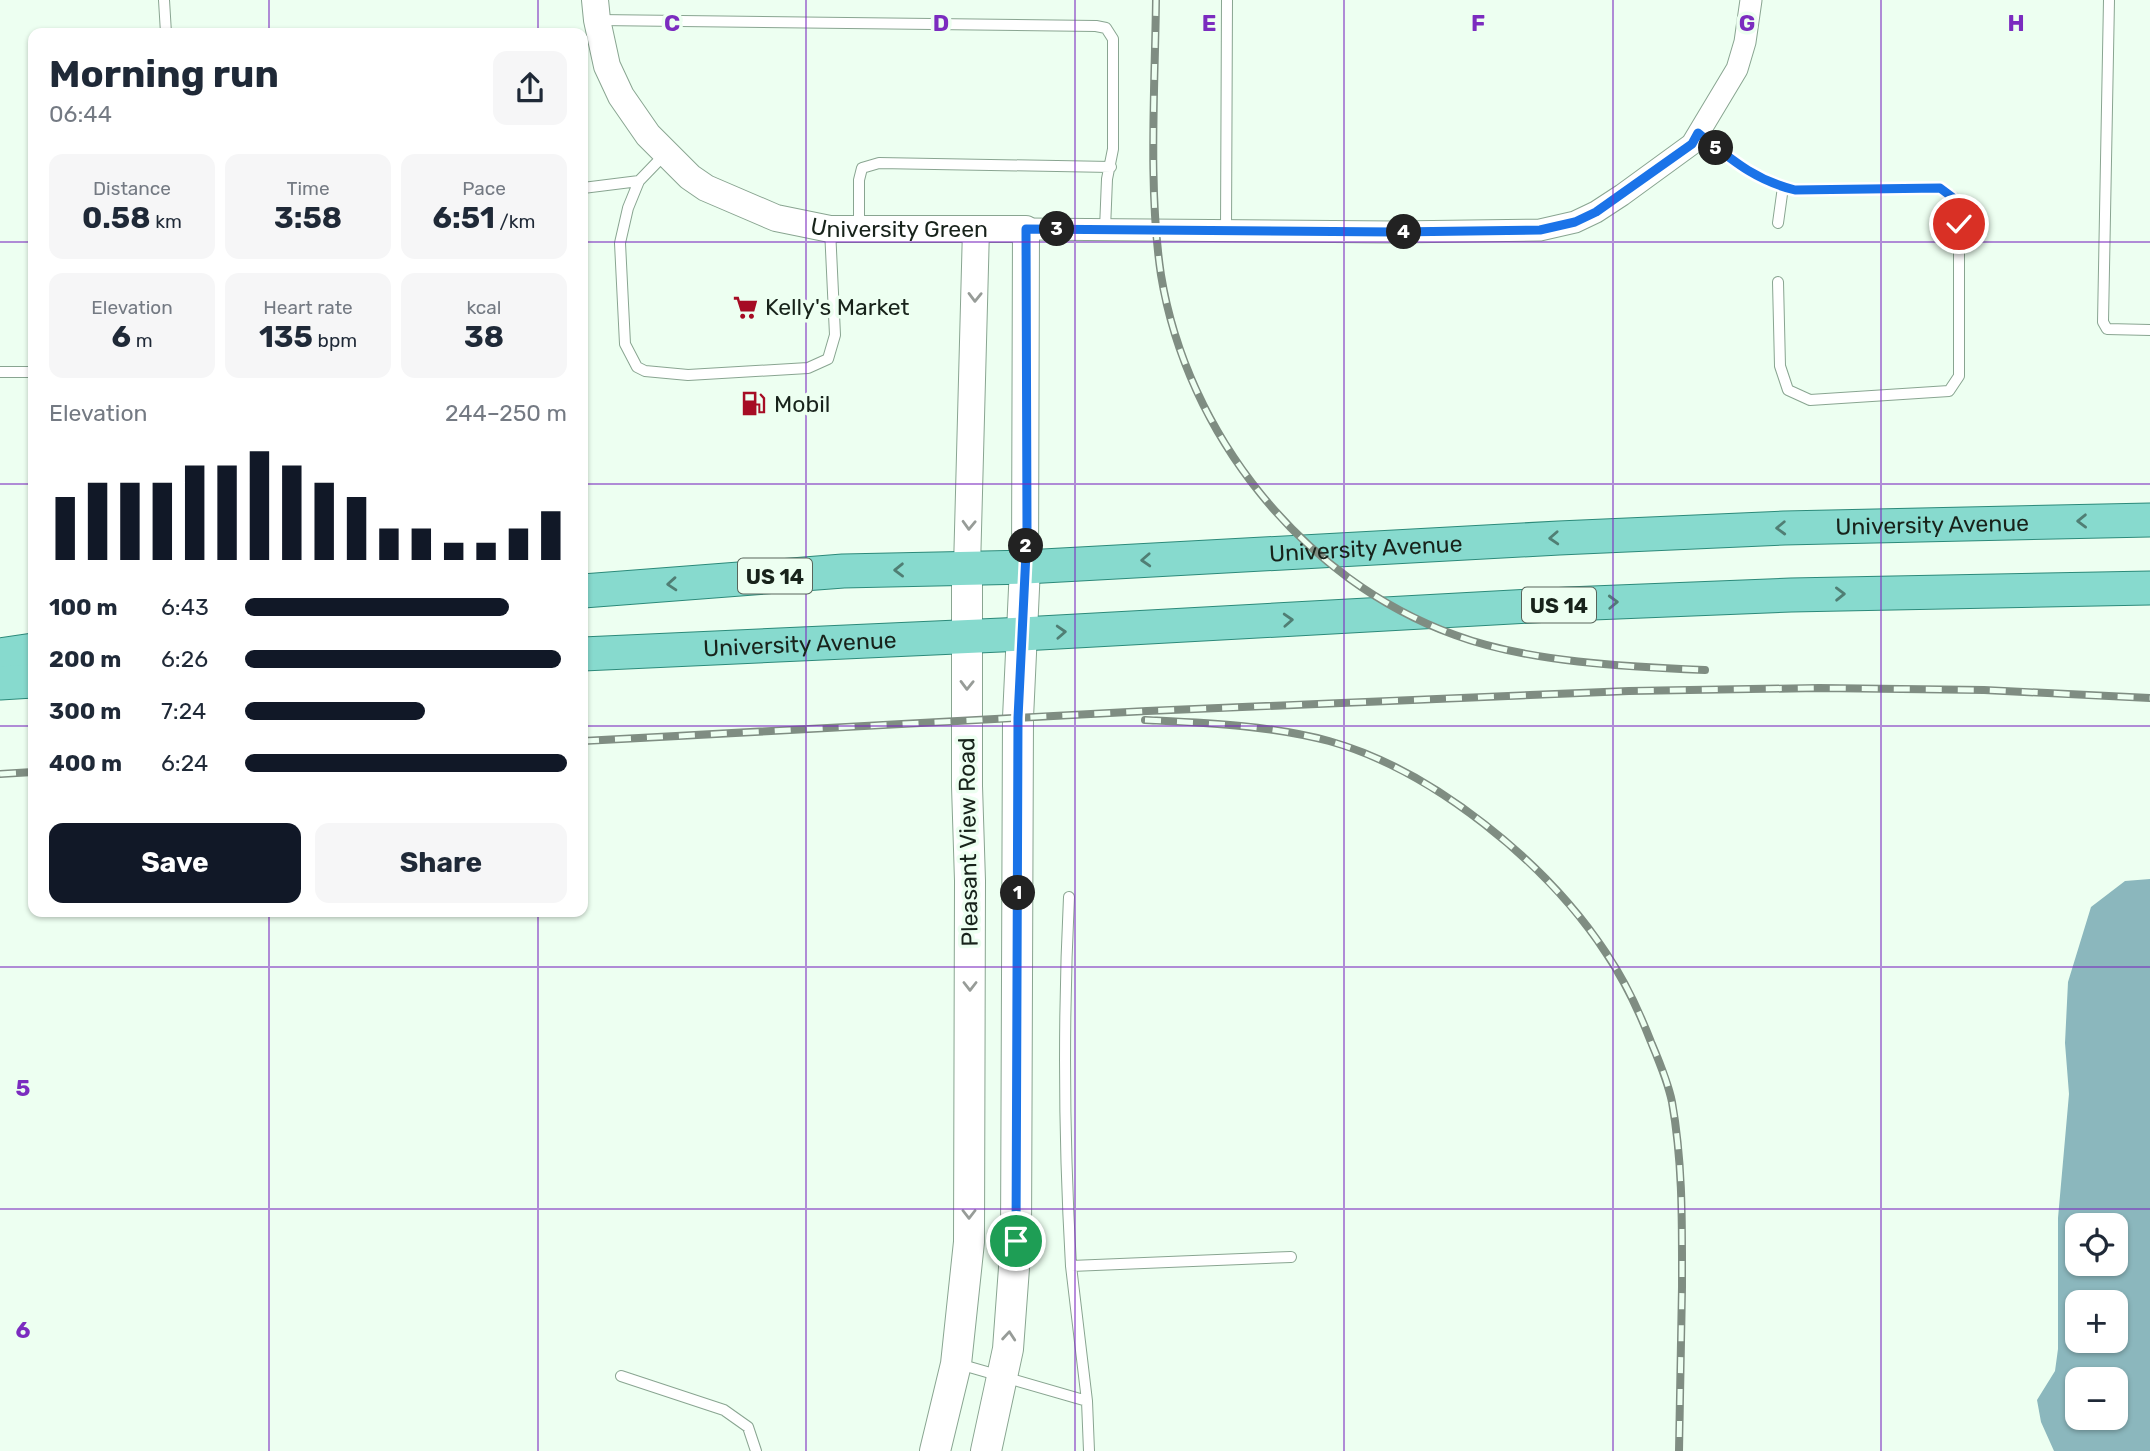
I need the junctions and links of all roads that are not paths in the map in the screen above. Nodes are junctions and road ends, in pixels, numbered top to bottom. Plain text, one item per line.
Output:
1 (164, 0) edge
2 (1227, 0) edge
3 (1751, 0) edge
4 (2109, 0) edge
5 (596, 10) edge
6 (166, 28) edge
7 (1694, 140) junction
8 (666, 153) junction
9 (1111, 167) junction
10 (639, 181) junction
11 (588, 187) edge
12 (1783, 187) junction
13 (1779, 223) dead end
14 (830, 229) junction
15 (859, 229) junction
16 (976, 229) junction
17 (1026, 229) junction
18 (1105, 229) junction
19 (1226, 230) junction
20 (1779, 282) dead end
21 (2150, 330) edge
22 (0, 372) edge
23 (28, 372) edge
24 (2150, 520) edge
25 (1025, 567) junction
26 (967, 568) junction
27 (2150, 588) edge
28 (588, 591) edge
29 (1022, 634) junction
30 (968, 636) junction
31 (28, 651) edge
32 (0, 654) edge
33 (588, 654) edge
34 (28, 681) edge
35 (0, 683) edge
36 (1069, 897) dead end
37 (1291, 1257) dead end
38 (1071, 1266) junction
39 (956, 1364) junction
40 (621, 1376) dead end
41 (1002, 1377) junction
42 (1087, 1401) junction
43 (756, 1451) edge
44 (935, 1451) edge
45 (986, 1451) edge
46 (1089, 1451) edge

1 - 6 lane
2 - 19 lane
3 - 7 street
4 - 21 lane
5 - 8 street
5 - 9 lane
7 - 12 lane
7 - 19 street, University Green
8 - 10 lane
8 - 14 street, University Green
9 - 15 lane
9 - 18 lane
10 - 11 lane
10 - 14 lane
12 - 13 lane
12 - 20 lane
14 - 15 street, University Green
15 - 16 street, University Green
16 - 17 street, University Green
16 -> 26 street, Pleasant View Road
17 - 18 street, University Green
17 - 25 street, Pleasant View Road
18 - 19 street, University Green
22 - 23 lane
24 -> 25 main road, University Avenue / US 14
25 - 26 main road, University Avenue / US 14
25 - 29 main road, Pleasant View Road
26 -> 28 main road, University Avenue / US 14
26 - 30 main road, Pleasant View Road
29 -> 27 main road, University Avenue / US 14
29 - 30 main road, University Avenue / US 14
41 -> 29 main road, Pleasant View Road
30 - 33 main road, University Avenue / US 14
30 -> 39 main road, Pleasant View Road
31 - 32 main road
34 - 35 main road
36 - 38 lane
37 - 38 lane
38 - 42 lane
39 - 41 lane
39 - 44 main road, Pleasant View Road
40 - 43 lane
41 - 42 lane
41 - 45 main road, Pleasant View Road
42 - 46 lane

